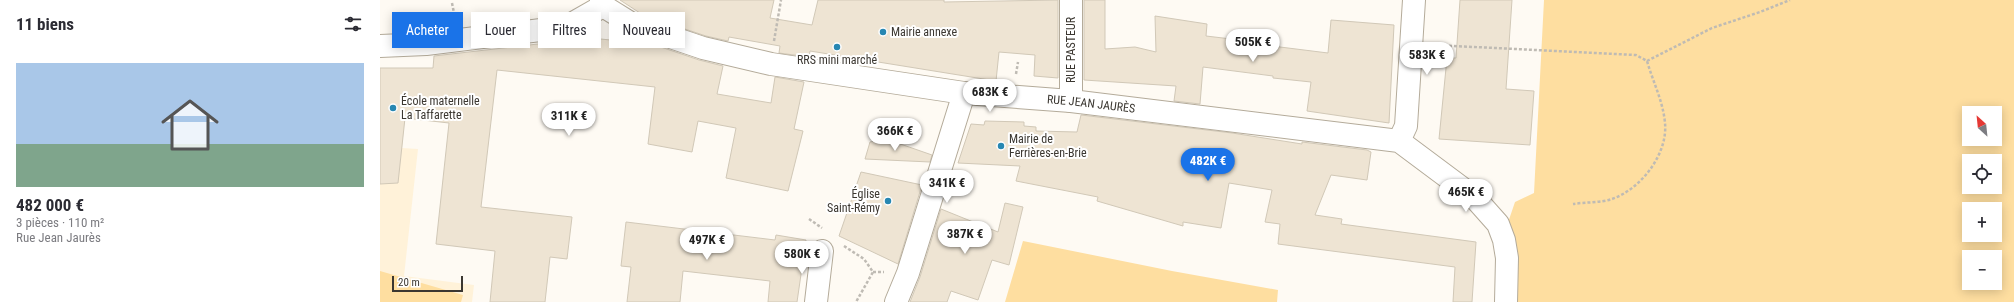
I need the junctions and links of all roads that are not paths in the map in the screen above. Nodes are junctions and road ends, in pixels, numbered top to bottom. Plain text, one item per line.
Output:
1 (1071, 0) edge
2 (1414, 0) edge
3 (602, 3) edge
4 (380, 46) edge
5 (964, 93) junction
6 (1071, 101) junction
7 (1399, 141) junction
8 (831, 246) road end
9 (816, 302) edge
10 (896, 302) edge
11 (1506, 302) edge

1 - 6 main road, RUE PASTEUR
2 - 7 main road
3 - 4 main road
3 - 5 main road, RUE JEAN JAURÈS
5 - 6 main road, RUE JEAN JAURÈS
5 - 10 main road
6 - 7 main road, RUE JEAN JAURÈS
7 - 11 main road
8 - 9 main road

